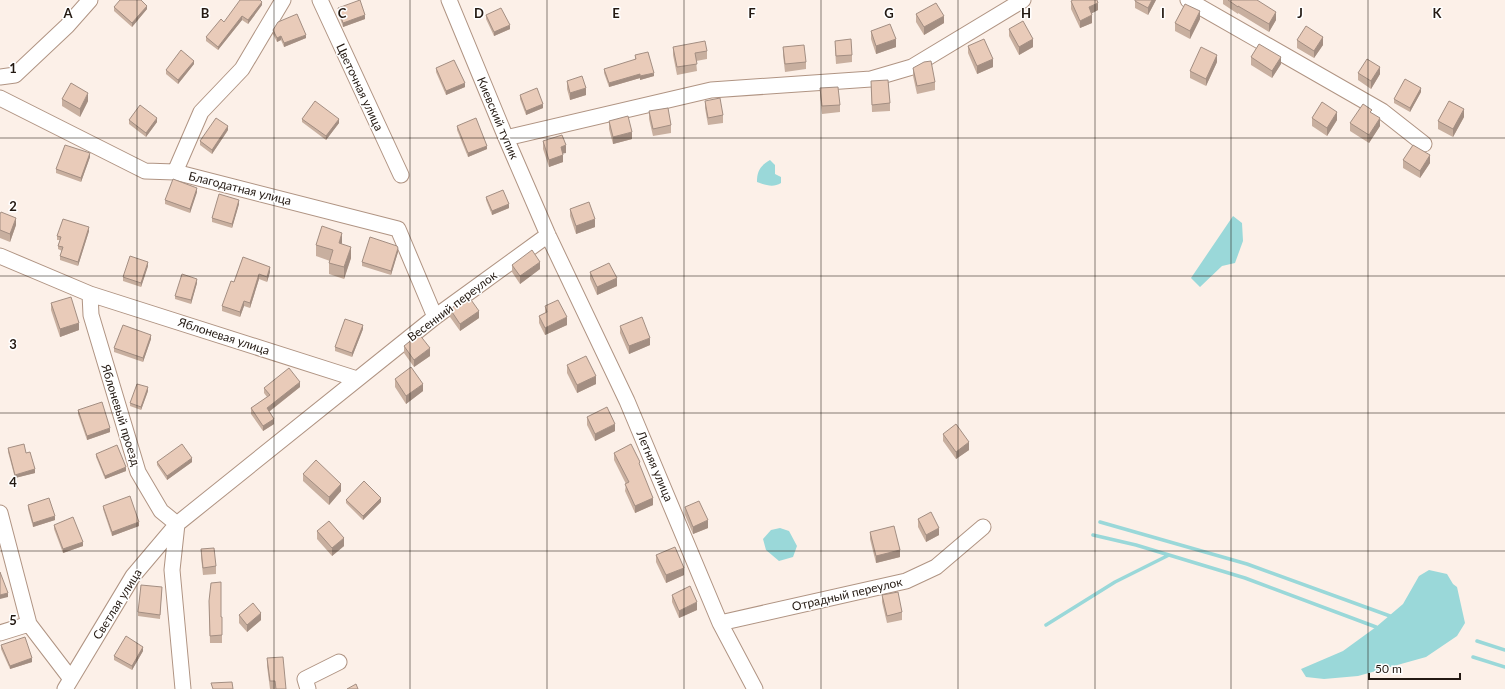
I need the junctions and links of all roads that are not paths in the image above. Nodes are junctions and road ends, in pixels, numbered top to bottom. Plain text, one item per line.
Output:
1 (90, 0) edge
2 (282, 0) edge
3 (320, 0) edge
4 (449, 0) edge
5 (1023, 0) edge
6 (1188, 0) edge
7 (0, 77) edge
8 (0, 98) edge
9 (506, 138) junction
10 (1424, 144) dead end
11 (175, 172) junction
12 (401, 175) dead end
13 (550, 239) junction
14 (0, 256) edge
15 (90, 294) junction
16 (435, 317) junction
17 (357, 379) junction
18 (0, 513) edge
19 (177, 524) junction
20 (983, 528) dead end
21 (720, 623) junction
22 (29, 624) junction
23 (0, 633) edge
24 (339, 662) dead end
25 (68, 684) edge
26 (183, 689) edge
27 (308, 689) edge
28 (756, 689) edge

1 - 7 street
2 - 11 street
3 - 12 street, Цветочная улица
4 - 9 street, Киевский тупик
5 - 9 street
6 - 10 street
8 - 11 street, Благодатная улица
9 - 13 street, Киевский тупик
11 - 16 street, Благодатная улица
13 - 16 street, Весенний переулок
13 - 21 street, Летняя улица
14 - 15 street, Яблоневая улица
15 - 17 street, Яблоневая улица
15 - 19 street, Яблоневый проезд
16 - 17 street, Весенний переулок
17 - 19 street, Весенний переулок
18 - 22 street
19 - 25 street, Светлая улица
19 - 26 street
20 - 21 street, Отрадный переулок
21 - 28 street, Летняя улица
22 - 23 street
22 - 25 street
24 - 27 street

